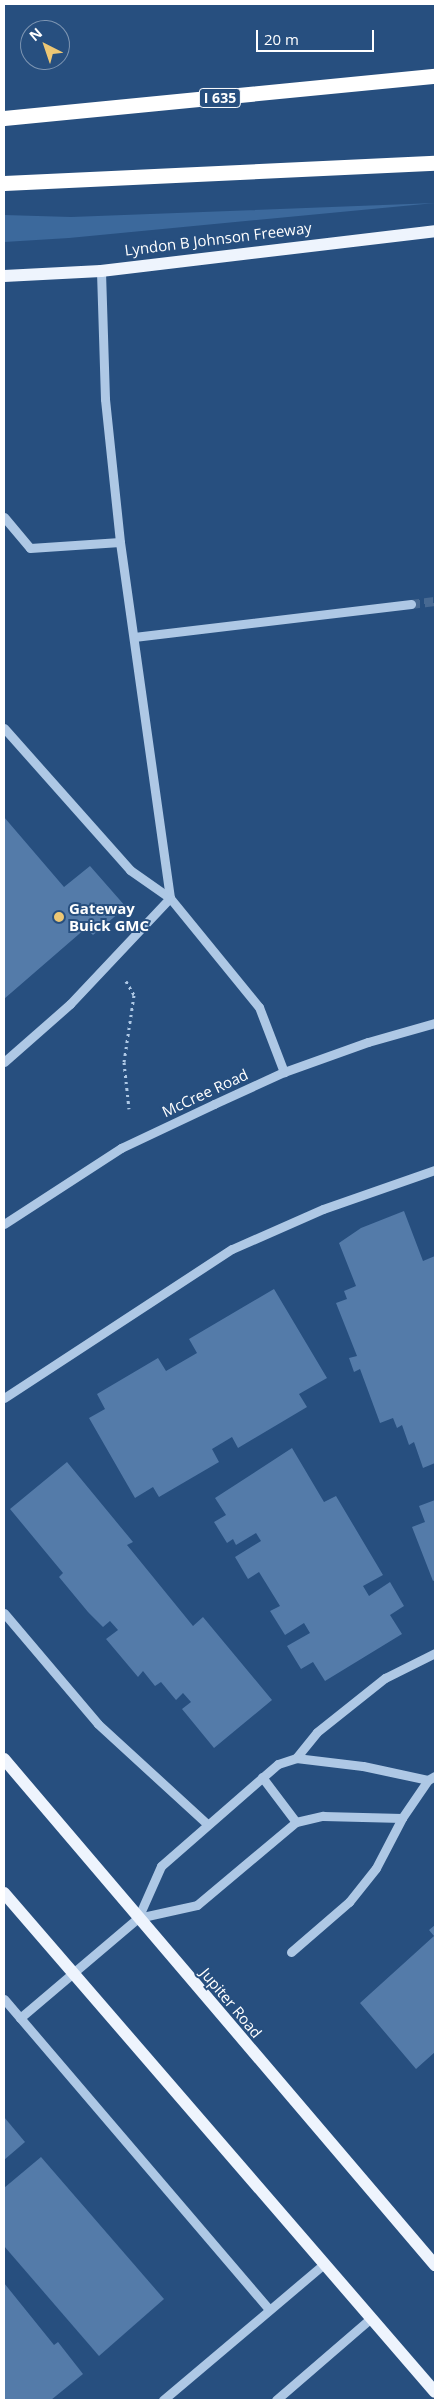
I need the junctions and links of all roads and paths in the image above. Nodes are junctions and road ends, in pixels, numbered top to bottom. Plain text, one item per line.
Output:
1 (435, 76) edge
2 (4, 118) edge
3 (435, 163) edge
4 (4, 183) edge
5 (435, 232) edge
6 (101, 271) junction
7 (4, 276) edge
8 (4, 517) edge
9 (120, 542) junction
10 (411, 604) tunnel mouth
11 (134, 637) junction
12 (4, 728) edge
13 (170, 898) junction
14 (111, 961) junction
15 (435, 1023) edge
16 (4, 1062) edge
17 (284, 1072) junction
18 (129, 1110) dead end
19 (435, 1170) edge
20 (4, 1224) edge
21 (4, 1398) edge
22 (4, 1613) edge
23 (435, 1653) edge
24 (296, 1758) junction
25 (4, 1759) edge
26 (262, 1778) junction
27 (432, 1778) edge
28 (402, 1818) junction
29 (296, 1822) junction
30 (207, 1824) junction
31 (4, 1893) edge
32 (138, 1918) junction
33 (291, 1952) dead end
34 (72, 1972) junction
35 (4, 2000) edge
36 (20, 2018) junction
37 (325, 2263) junction
38 (435, 2265) edge
39 (269, 2309) junction
40 (372, 2318) junction
41 (435, 2392) edge
42 (163, 2400) edge
43 (276, 2400) edge

1 - 2 highway, I 635
3 - 4 highway
5 - 6 main road, Lyndon B Johnson Freeway
6 - 7 main road, Lyndon B Johnson Freeway
6 - 9 street
8 - 9 street
9 - 11 street
10 - 11 street
11 - 13 street
12 - 13 street
13 - 14 street
13 - 17 street
14 - 16 street
14 - 18 path
15 - 17 street, McCree Road
17 - 20 street, McCree Road
19 - 21 street
22 - 30 street
23 - 24 street
24 - 26 street
24 - 27 street
25 - 32 main road, Jupiter Road
26 - 29 street
26 - 30 street
27 - 28 street
28 - 29 street
28 - 33 street
29 - 32 street
30 - 32 street
31 - 34 main road
32 - 34 street
32 - 38 main road, Jupiter Road
34 - 36 street
34 - 37 main road
35 - 36 street
36 - 39 street
37 - 39 street
37 - 40 main road
39 - 42 street
40 - 41 main road
40 - 43 street

